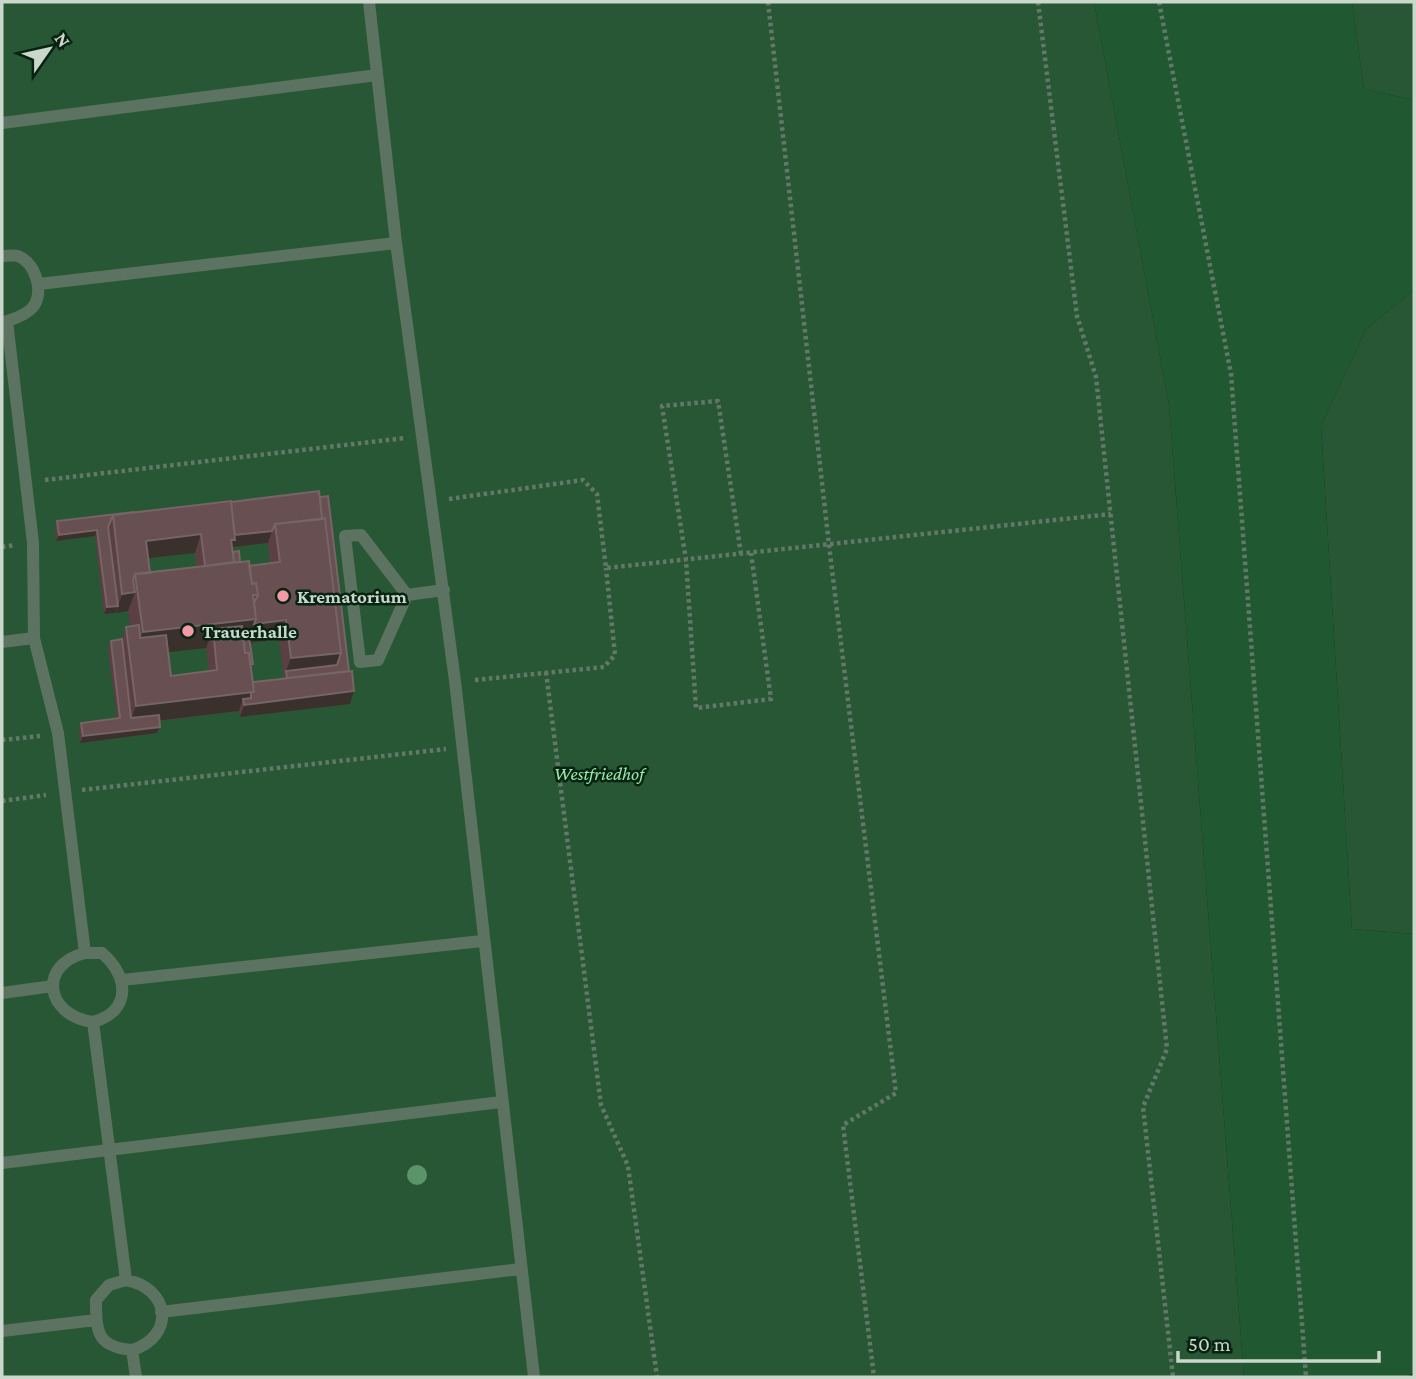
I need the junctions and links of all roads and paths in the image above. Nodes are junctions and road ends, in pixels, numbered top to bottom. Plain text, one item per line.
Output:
1 (369, 2) edge
2 (768, 2) edge
3 (1038, 2) edge
4 (1159, 2) edge
5 (377, 75) junction
6 (2, 123) edge
7 (396, 243) junction
8 (2, 256) edge
9 (39, 284) junction
10 (4, 321) edge
11 (423, 436) junction
12 (26, 482) junction
13 (432, 502) junction
14 (1111, 514) junction
15 (829, 545) junction
16 (751, 553) junction
17 (741, 554) junction
18 (686, 560) junction
19 (606, 568) junction
20 (444, 590) junction
21 (407, 595) junction
22 (34, 638) junction
23 (2, 642) edge
24 (546, 673) junction
25 (455, 681) junction
26 (58, 733) junction
27 (2, 740) edge
28 (461, 747) junction
29 (67, 792) junction
30 (2, 801) edge
31 (482, 941) junction
32 (85, 953) junction
33 (122, 980) junction
34 (53, 986) junction
35 (2, 993) edge
36 (93, 1022) junction
37 (500, 1102) junction
38 (111, 1148) junction
39 (2, 1163) edge
40 (520, 1269) junction
41 (126, 1280) junction
42 (162, 1312) junction
43 (96, 1320) junction
44 (2, 1331) edge
45 (132, 1350) junction
46 (136, 1377) edge
47 (534, 1377) edge
48 (657, 1377) edge
49 (874, 1377) edge
50 (1173, 1377) edge
51 (1306, 1377) edge

1 - 5 lane
2 - 15 path
3 - 14 path
4 - 51 path
5 - 6 lane
5 - 7 lane
7 - 9 lane
7 - 11 lane
8 - 9 lane
9 - 10 lane
10 - 12 lane
11 - 12 path
11 - 13 lane
12 - 22 lane
13 - 19 path
13 - 20 lane
14 - 15 path
14 - 50 path
15 - 16 path
15 - 49 path
16 - 17 path
16 - 18 path
17 - 18 path
17 - 18 path
18 - 19 path
19 - 24 path
20 - 21 lane
20 - 25 lane
21 - 21 lane
22 - 23 lane
22 - 26 lane
24 - 25 path
24 - 48 path
25 - 28 lane
26 - 27 path
26 - 29 lane
28 - 29 path
28 - 31 lane
29 - 30 path
29 - 32 lane
31 - 33 lane
31 - 37 lane
32 - 33 lane
32 - 34 lane
33 - 36 lane
34 - 35 lane
34 - 36 lane
36 - 38 lane
37 - 38 lane
37 - 40 lane
38 - 39 lane
38 - 41 lane
40 - 42 lane
40 - 47 lane
41 - 42 lane
41 - 43 lane
42 - 45 lane
43 - 44 lane
43 - 45 lane
45 - 46 lane

